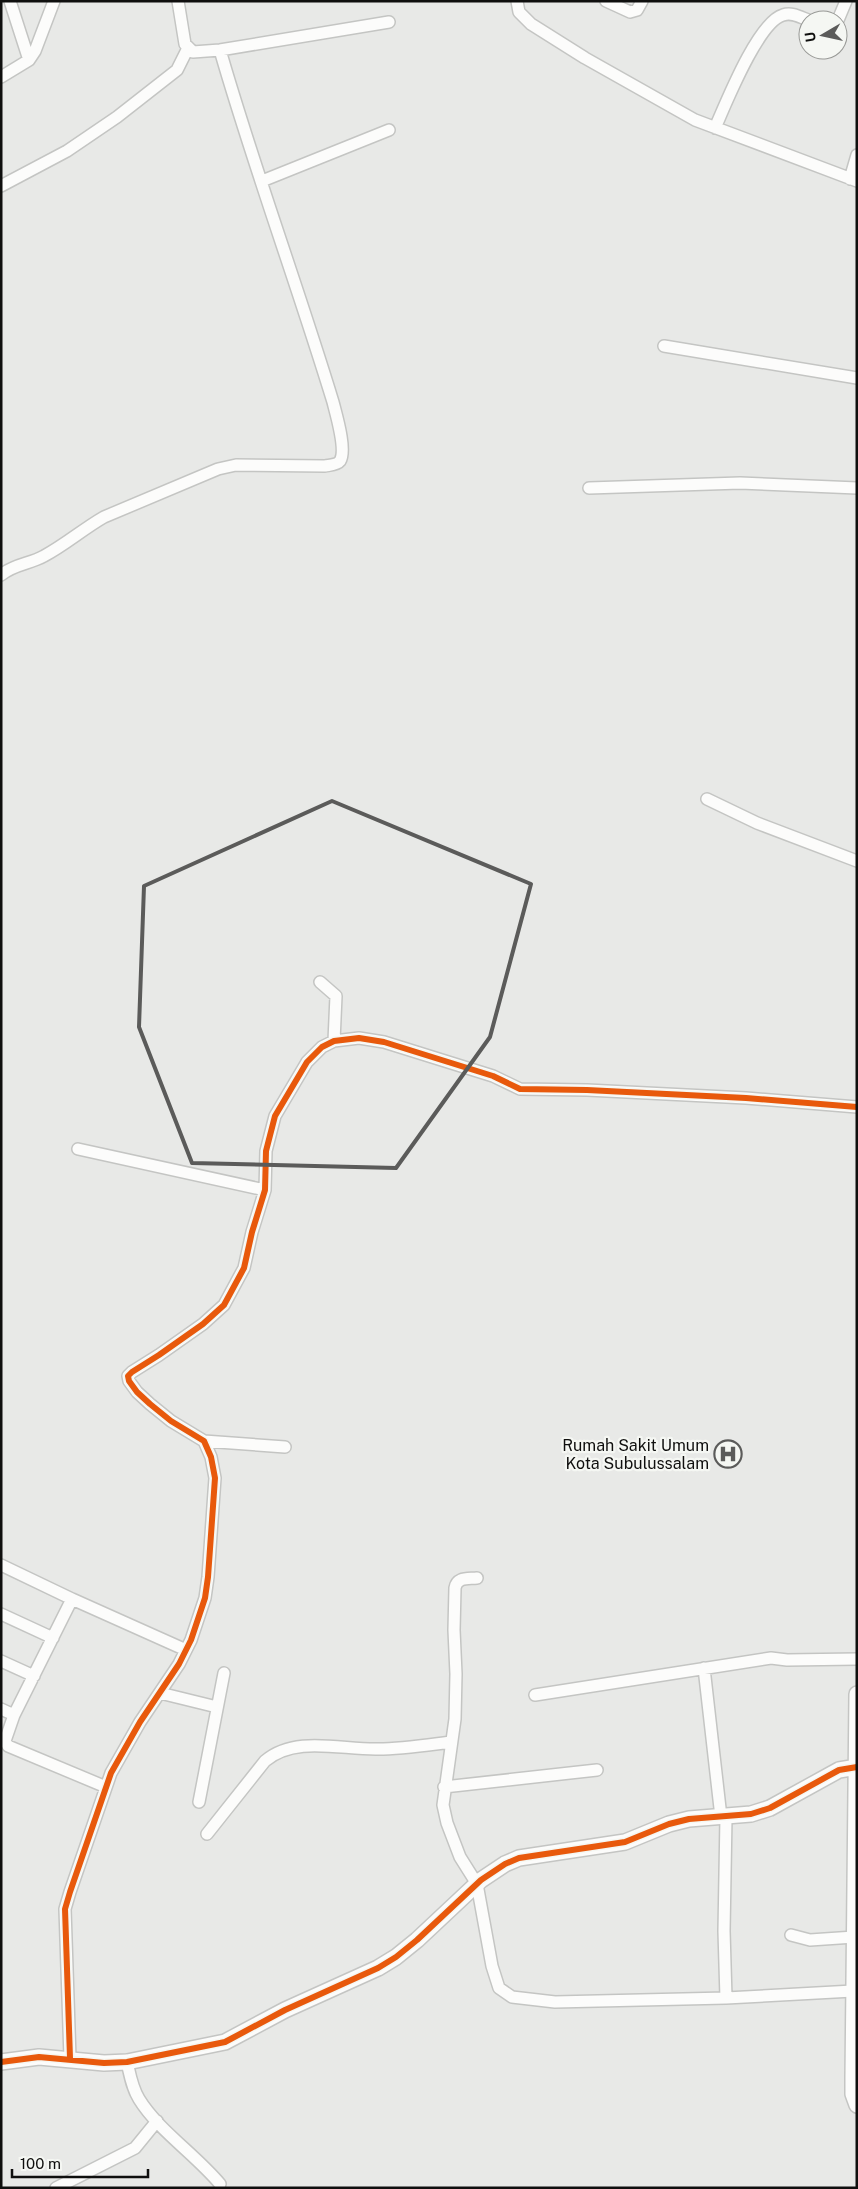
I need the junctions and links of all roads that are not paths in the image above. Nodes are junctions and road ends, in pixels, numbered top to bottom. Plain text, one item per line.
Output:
1 (10, 1) edge
2 (54, 1) edge
3 (178, 1) edge
4 (517, 1) edge
5 (606, 1) edge
6 (642, 1) edge
7 (798, 17) edge
8 (389, 22) dead end
9 (188, 48) junction
10 (220, 50) junction
11 (29, 60) junction
12 (1, 77) edge
13 (715, 128) junction
14 (389, 130) dead end
15 (857, 155) edge
16 (853, 180) edge
17 (262, 181) junction
18 (1, 186) edge
19 (664, 346) dead end
20 (857, 378) edge
21 (589, 488) dead end
22 (857, 488) edge
23 (1, 575) edge
24 (707, 799) dead end
25 (857, 860) edge
26 (320, 982) dead end
27 (334, 1040) junction
28 (857, 1107) edge
29 (78, 1149) dead end
30 (265, 1190) junction
31 (204, 1441) junction
32 (285, 1447) dead end
33 (1, 1565) edge
34 (477, 1578) dead end
35 (72, 1599) junction
36 (1, 1614) edge
37 (53, 1638) junction
38 (186, 1650) junction
39 (857, 1659) edge
40 (1, 1661) edge
41 (704, 1668) junction
42 (224, 1673) dead end
43 (34, 1676) junction
44 (160, 1693) junction
45 (857, 1694) edge
46 (535, 1695) dead end
47 (217, 1706) junction
48 (1, 1709) edge
49 (14, 1715) junction
50 (451, 1742) junction
51 (856, 1767) edge
52 (597, 1770) dead end
53 (106, 1787) junction
54 (444, 1787) junction
55 (199, 1802) dead end
56 (724, 1817) junction
57 (207, 1834) dead end
58 (477, 1884) junction
59 (790, 1935) dead end
60 (854, 1937) junction
61 (853, 1992) junction
62 (726, 1998) junction
63 (70, 2058) junction
64 (1, 2062) edge
65 (127, 2062) junction
66 (856, 2096) edge
67 (156, 2121) junction
68 (220, 2184) dead end
69 (56, 2188) edge

1 - 11 street
2 - 11 street
3 - 9 street
4 - 13 street
5 - 6 street
7 - 13 street
8 - 10 street
9 - 10 street
9 - 18 street
10 - 17 street
11 - 12 street
13 - 16 street
14 - 17 street
15 - 16 street
17 - 23 street
19 - 20 street
21 - 22 street
24 - 25 street
26 - 27 street
27 - 28 street
27 - 30 street
29 - 30 street
30 - 31 street
31 - 32 street
31 - 38 street
33 - 35 street
34 - 50 street
35 - 37 street
35 - 38 street
36 - 37 street
37 - 43 street
38 - 44 street
39 - 41 street
40 - 43 street
41 - 46 street
41 - 56 street
42 - 47 street
43 - 49 street
44 - 47 street
44 - 53 street
45 - 51 street
47 - 55 street
48 - 49 street
49 - 53 street
50 - 54 street
50 - 57 street
51 - 56 street
51 - 60 street
52 - 54 street
53 - 63 street
54 - 58 street
56 - 58 street
56 - 62 street
58 - 62 street
58 - 65 street
59 - 60 street
60 - 61 street
61 - 62 street
61 - 66 street
63 - 64 street
63 - 65 street
65 - 67 street
67 - 68 street
67 - 69 street

